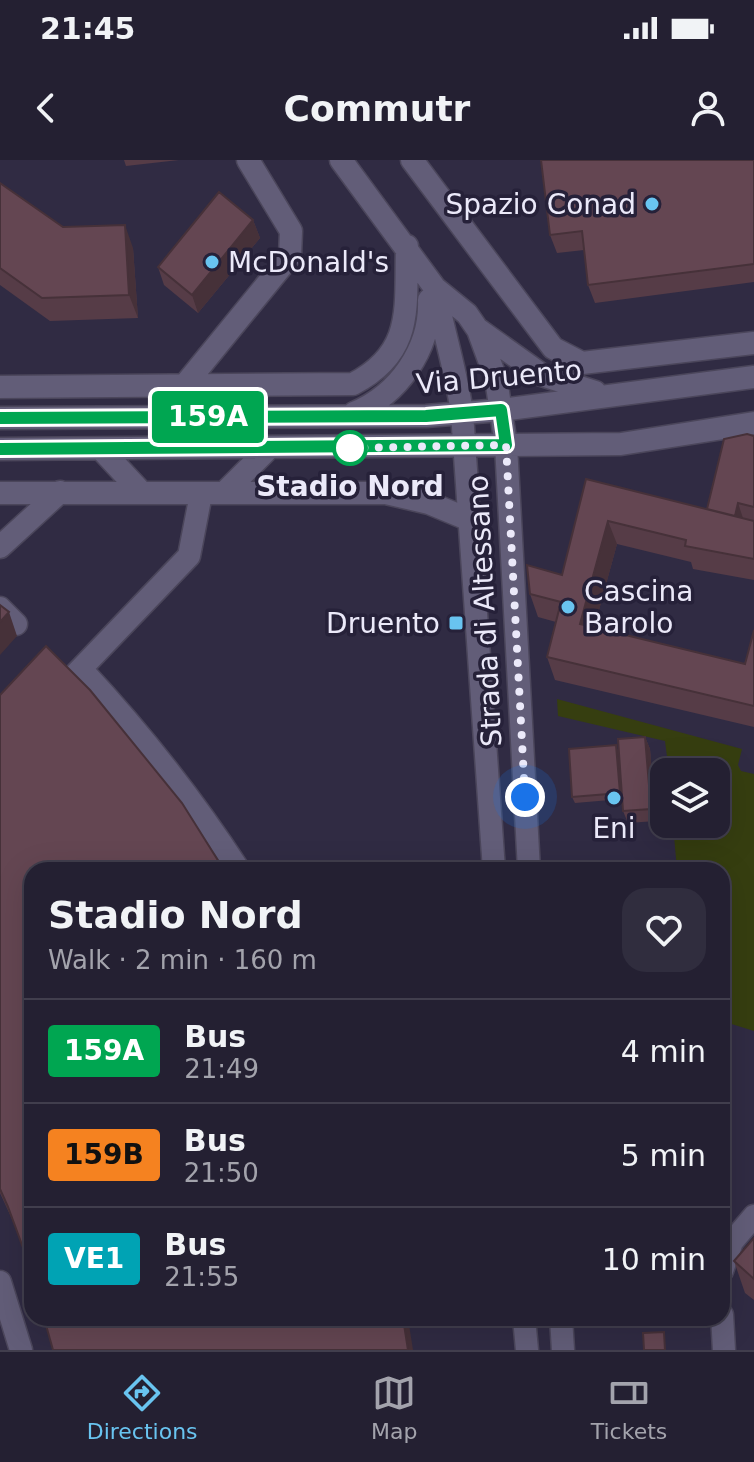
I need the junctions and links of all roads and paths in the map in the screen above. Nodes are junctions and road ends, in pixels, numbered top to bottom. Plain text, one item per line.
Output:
1 (248, 160) edge
2 (341, 160) edge
3 (412, 160) edge
4 (407, 246) junction
5 (431, 281) junction
6 (478, 330) junction
7 (754, 343) edge
8 (754, 377) edge
9 (184, 386) junction
10 (0, 387) edge
11 (224, 387) junction
12 (616, 396) junction
13 (501, 410) junction
14 (462, 413) junction
15 (346, 416) junction
16 (249, 417) junction
17 (0, 418) edge
18 (754, 423) edge
19 (506, 445) junction
20 (465, 446) junction
21 (269, 448) junction
22 (0, 449) edge
23 (101, 449) junction
24 (60, 492) junction
25 (0, 493) edge
26 (142, 493) junction
27 (224, 493) junction
28 (201, 494) junction
29 (470, 520) junction
30 (0, 547) edge
31 (234, 862) edge
32 (493, 862) edge
33 (529, 862) edge
34 (754, 1216) edge
35 (730, 1248) edge
36 (0, 1282) edge
37 (562, 1326) edge
38 (723, 1326) edge
39 (21, 1350) edge
40 (563, 1350) edge
41 (724, 1350) edge

1 - 9 street
2 - 4 street
3 - 7 street, Via Druento
4 - 5 street
4 - 11 street
5 - 6 street
5 - 14 street, Strada di Altessano
5 - 15 street
6 - 12 street
6 - 13 street, Strada di Altessano
8 - 12 street, Via Druento
9 - 10 street
9 - 11 street
11 - 16 street
12 - 13 street, Via Druento
13 - 14 street, Via Druento
13 - 19 street, Strada di Altessano
14 - 15 street, Via Druento
14 - 20 street, Strada di Altessano
15 - 16 street, Via Druento
16 - 17 street, Via Druento
18 - 19 street
19 - 20 street
19 - 33 street, Strada di Altessano
20 - 21 street
20 - 29 street, Strada di Altessano
21 - 23 street
21 - 27 street
22 - 23 street
23 - 26 street
24 - 25 street
24 - 26 street
24 - 30 street
26 - 28 street
27 - 28 street
27 - 29 street
28 - 31 street
29 - 32 street, Strada di Altessano
34 - 35 street
36 - 39 street
37 - 40 street
38 - 41 street

